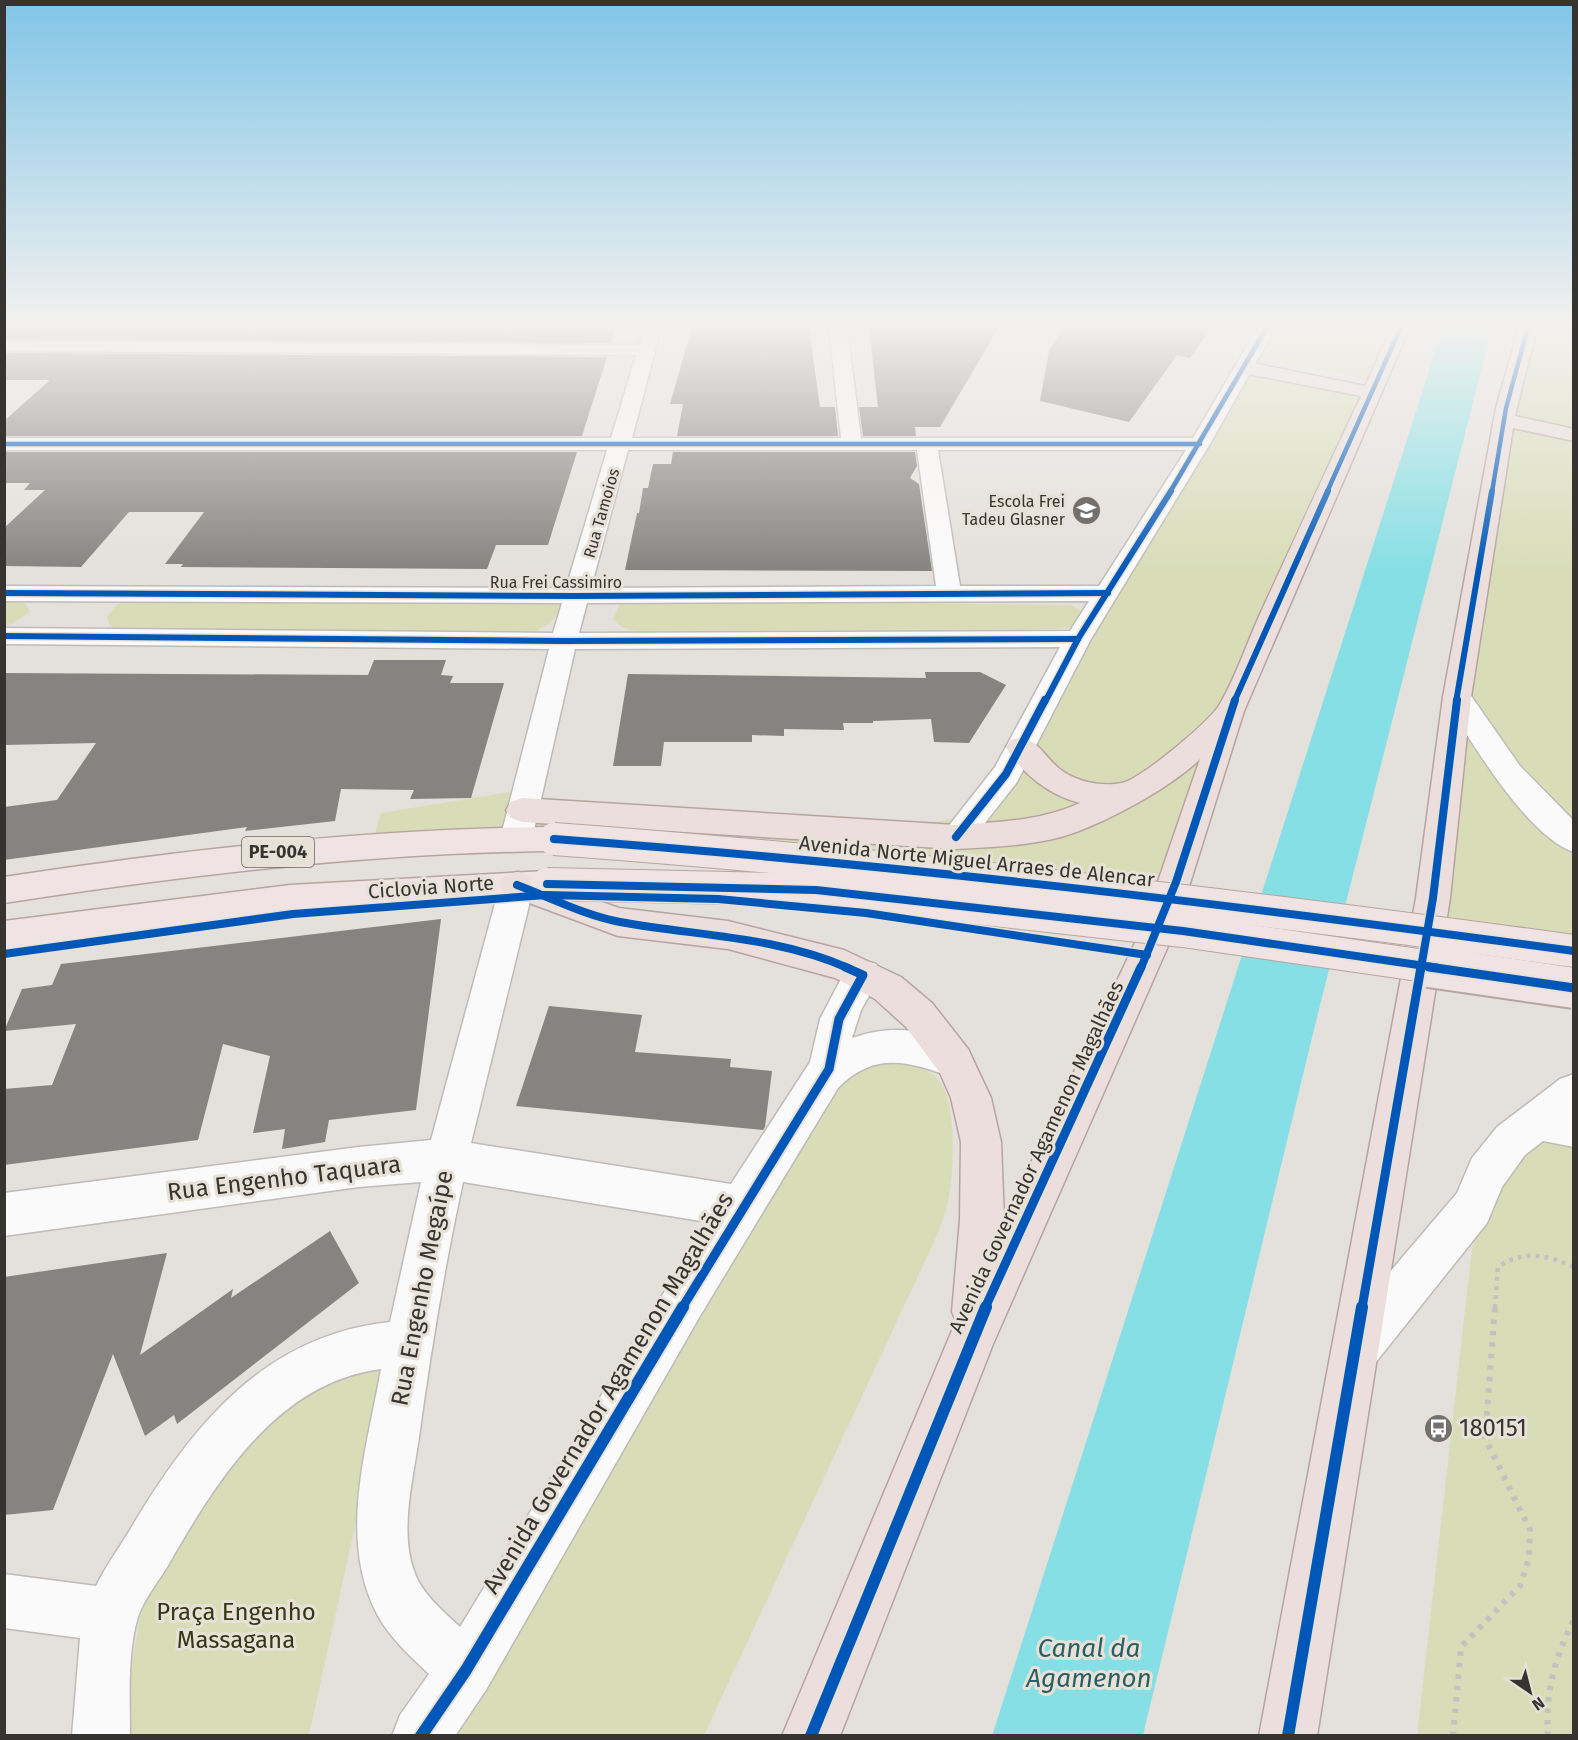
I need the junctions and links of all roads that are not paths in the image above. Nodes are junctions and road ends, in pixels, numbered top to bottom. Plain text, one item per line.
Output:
1 (631, 408) edge
2 (848, 408) edge
3 (1220, 408) edge
4 (1366, 408) edge
5 (1507, 408) edge
6 (1505, 414) junction
7 (1574, 423) edge
8 (1574, 435) edge
9 (4, 444) edge
10 (1200, 444) junction
11 (621, 445) junction
12 (852, 446) junction
13 (927, 446) junction
14 (949, 592) junction
15 (4, 593) edge
16 (68, 593) junction
17 (1108, 593) junction
18 (576, 596) junction
19 (4, 636) edge
20 (32, 636) junction
21 (1078, 639) junction
22 (564, 641) junction
23 (1457, 697) junction
24 (1230, 711) junction
25 (1021, 747) junction
26 (1128, 794) junction
27 (519, 824) junction
28 (956, 837) junction
29 (1574, 840) edge
30 (532, 885) junction
31 (4, 890) edge
32 (7, 940) edge
33 (1574, 951) edge
34 (863, 975) junction
35 (1574, 988) edge
36 (954, 1061) junction
37 (829, 1070) junction
38 (1574, 1092) edge
39 (1555, 1124) edge
40 (448, 1159) junction
41 (742, 1207) junction
42 (4, 1215) edge
43 (973, 1335) junction
44 (407, 1343) junction
45 (1354, 1352) junction
46 (4, 1601) edge
47 (112, 1615) junction
48 (466, 1670) junction
49 (101, 1736) edge
50 (421, 1736) edge
51 (811, 1736) edge
52 (1288, 1736) edge

1 - 11 street, Rua Tamoios
2 - 12 street
3 - 10 street
4 - 24 highway, Avenida Governador Agamenon Magalhães
5 - 6 highway
6 - 7 highway
6 - 8 highway
6 - 23 highway
9 - 11 street
10 - 13 street
10 - 17 street
11 - 12 street
11 - 18 street, Rua Tamoios
12 - 13 street
13 - 14 street
14 - 17 street, Rua Frei Cassimiro
14 - 18 street, Rua Frei Cassimiro
15 - 16 street, Rua Frei Cassimiro
16 - 18 street, Rua Frei Cassimiro
16 - 20 street
17 - 21 street
18 - 22 street, Rua Tamoios
19 - 20 street
20 - 22 street
21 - 22 street
21 - 25 street
22 - 27 street, Rua Tamoios
23 - 29 street
23 - 45 highway
24 - 26 highway
24 - 43 highway, Avenida Governador Agamenon Magalhães
25 - 26 highway
25 - 28 street
26 - 28 highway
27 - 28 highway
27 - 31 main road, Avenida Norte Miguel Arraes de Alencar / PE-004
27 - 33 main road, Avenida Norte Miguel Arraes de Alencar / PE-004, bridge
30 - 32 main road, PE-004
30 - 34 highway
30 - 35 main road, PE-004, bridge
30 - 40 street, Rua Engenho Megaípe
34 - 36 highway
34 - 37 street
36 - 37 street
36 - 43 highway
37 - 41 street, Avenida Governador Agamenon Magalhães
38 - 39 street
39 - 45 street
40 - 41 street, Rua Engenho Taquara
40 - 42 street, Rua Engenho Taquara
40 - 44 street, Rua Engenho Megaípe
41 - 48 street, Avenida Governador Agamenon Magalhães
43 - 51 highway, Avenida Governador Agamenon Magalhães
44 - 47 street
44 - 48 street, Rua Engenho Megaípe
45 - 52 highway
46 - 47 street
47 - 49 street
48 - 50 street, Avenida Governador Agamenon Magalhães

